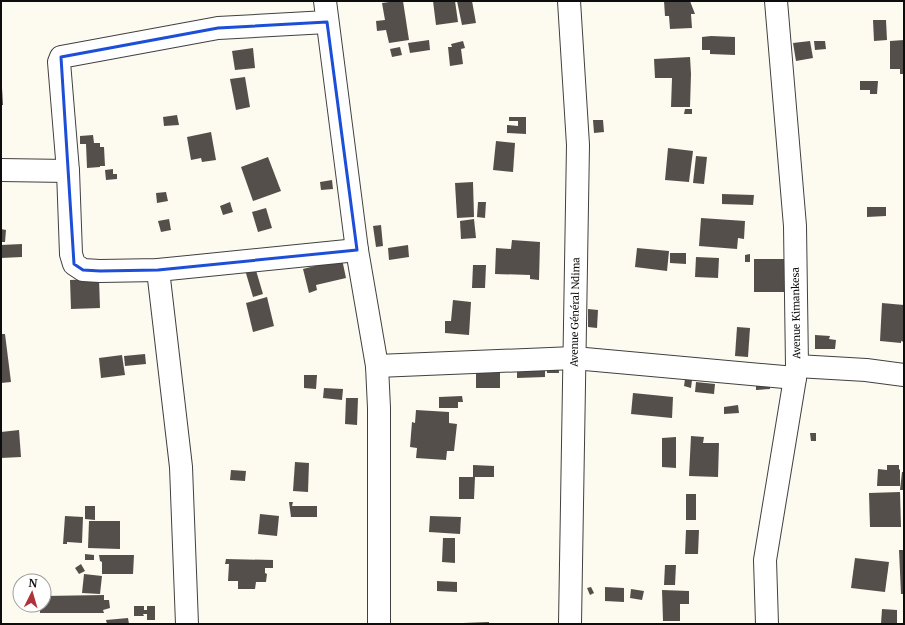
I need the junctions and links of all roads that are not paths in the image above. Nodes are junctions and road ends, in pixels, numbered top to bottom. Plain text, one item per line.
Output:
1 (569, 1) edge
2 (776, 1) edge
3 (326, 11) edge
4 (1, 170) edge
5 (68, 171) junction
6 (357, 250) junction
7 (158, 270) junction
8 (574, 358) junction
9 (377, 366) junction
10 (796, 372) junction
11 (904, 375) edge
12 (187, 624) edge
13 (379, 624) edge
14 (570, 624) edge
15 (767, 624) edge

1 - 8 street, Avenue Général Ndima
2 - 10 street, Avenue Kimankesa
3 - 5 street
3 - 6 street
4 - 5 street
5 - 7 street
6 - 7 street
6 - 9 street
7 - 12 street
8 - 9 street
8 - 10 street
8 - 14 street, Avenue Général Ndima
9 - 13 street
10 - 11 street
10 - 15 street, Avenue Kimankesa

